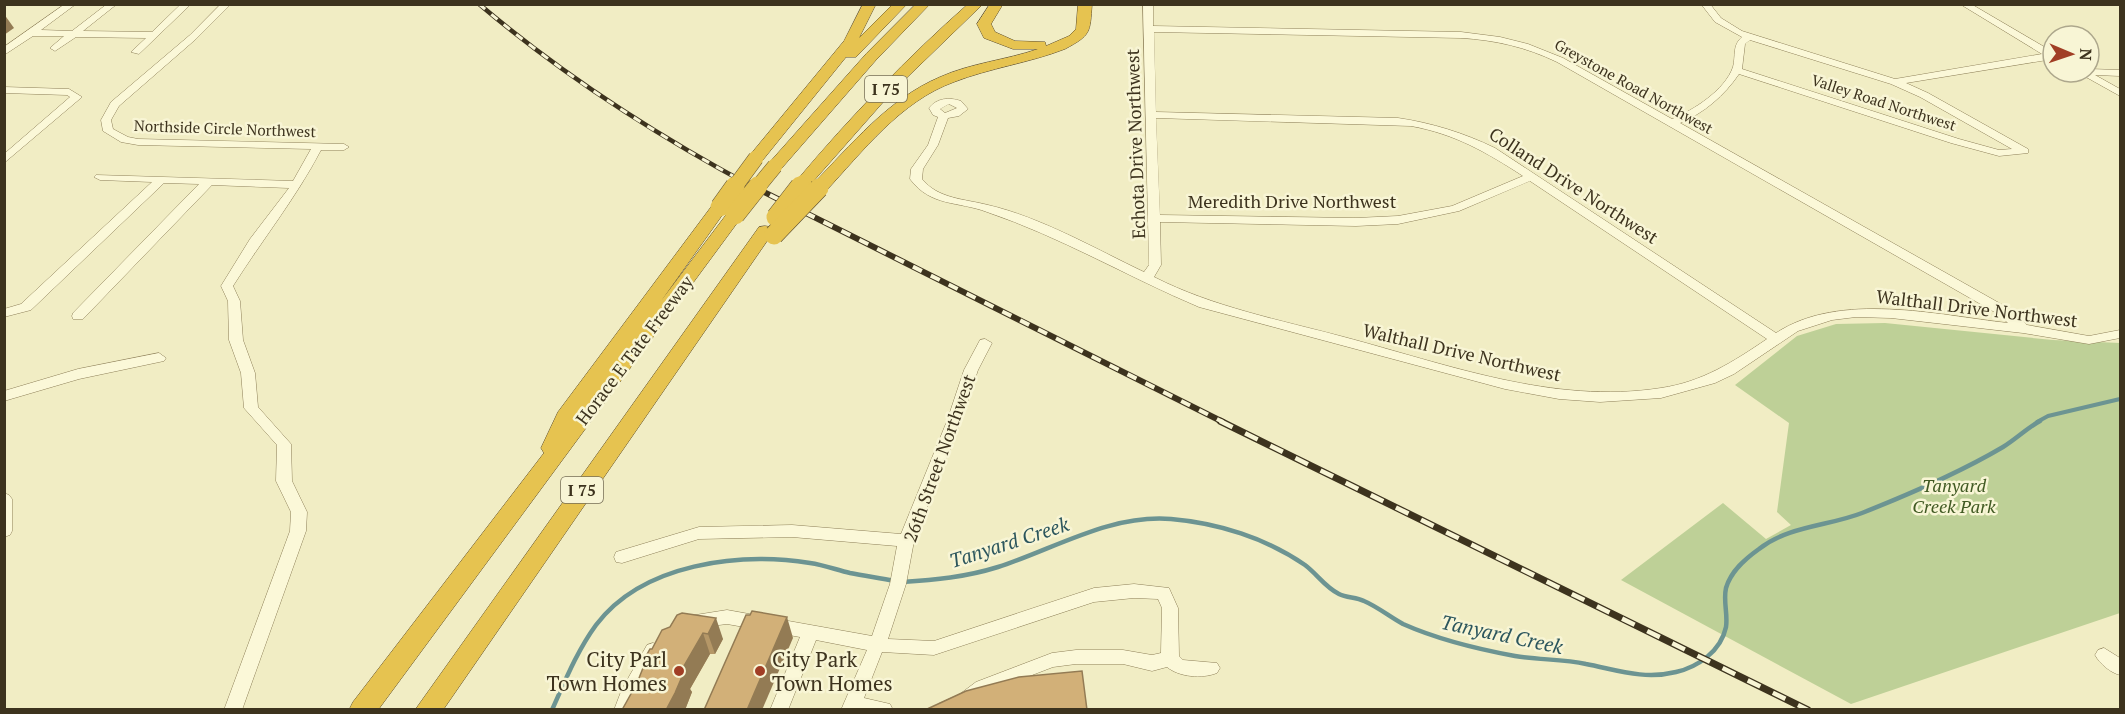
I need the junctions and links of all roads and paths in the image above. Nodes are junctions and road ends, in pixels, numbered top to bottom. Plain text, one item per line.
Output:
1 (72, 4) edge
2 (113, 4) edge
3 (187, 4) edge
4 (227, 4) edge
5 (870, 4) edge
6 (902, 4) edge
7 (924, 4) edge
8 (977, 4) edge
9 (997, 4) edge
10 (1076, 4) edge
11 (1084, 4) edge
12 (1148, 4) edge
13 (1705, 4) edge
14 (1964, 4) edge
15 (1147, 29) junction
16 (32, 33) junction
17 (74, 34) junction
18 (153, 35) junction
19 (1748, 37) junction
20 (55, 48) dead end
21 (2041, 48) edge
22 (4, 52) edge
23 (136, 52) dead end
24 (2041, 57) edge
25 (1736, 70) junction
26 (2101, 72) edge
27 (2121, 73) edge
28 (1895, 82) junction
29 (2101, 82) edge
30 (4, 90) edge
31 (2121, 93) edge
32 (802, 102) junction
33 (1150, 115) junction
34 (944, 116) dead end
35 (1672, 123) junction
36 (318, 146) junction
37 (344, 147) dead end
38 (4, 160) edge
39 (100, 177) dead end
40 (1531, 177) junction
41 (162, 179) junction
42 (209, 181) junction
43 (297, 185) junction
44 (811, 185) junction
45 (728, 211) junction
46 (1154, 218) junction
47 (1145, 278) junction
48 (4, 314) edge
49 (78, 316) dead end
50 (2023, 329) junction
51 (2121, 334) edge
52 (1776, 339) junction
53 (985, 343) dead end
54 (159, 358) dead end
55 (4, 396) edge
56 (4, 499) edge
57 (4, 531) edge
58 (906, 541) junction
59 (622, 557) dead end
60 (744, 619) junction
61 (811, 631) junction
62 (736, 639) edge
63 (876, 644) junction
64 (2104, 655) dead end
65 (1170, 660) junction
66 (1211, 668) dead end
67 (2121, 668) edge
68 (851, 707) edge
69 (233, 710) edge
70 (362, 710) edge
71 (428, 710) edge
72 (622, 710) edge
73 (779, 710) edge
74 (884, 710) edge
75 (944, 710) edge

1 - 16 street
2 - 17 street
3 - 18 street
4 - 36 street, Northside Circle Northwest
5 - 32 highway
6 - 32 highway
7 - 45 highway, Horace E Tate Freeway / I 75, bridge
8 - 44 highway, I 75
9 - 10 highway
11 - 44 highway
12 - 15 street, Echota Drive Northwest
13 - 19 street
14 - 21 street
15 - 33 street, Echota Drive Northwest
15 - 35 street, Greystone Road Northwest
16 - 17 street
16 - 22 street
17 - 18 street
17 - 20 street
18 - 23 street
19 - 25 street
19 - 28 street
24 - 28 street
25 - 28 street, Valley Road Northwest
25 - 35 street
26 - 27 street
29 - 31 street
30 - 38 street
32 - 45 highway, bridge
33 - 40 street, Colland Drive Northwest
33 - 46 street, Echota Drive Northwest
34 - 47 street, Walthall Drive Northwest
35 - 50 street, Greystone Road Northwest
36 - 37 street, Northside Circle Northwest
36 - 43 street
39 - 41 street
40 - 46 street, Meredith Drive Northwest
40 - 52 street, Colland Drive Northwest
41 - 42 street
41 - 48 street
42 - 43 street
42 - 49 street
43 - 69 street
44 - 71 highway, Horace E Tate Freeway / I 75, bridge
45 - 70 highway, Horace E Tate Freeway / I 75
46 - 47 street, Echota Drive Northwest
47 - 52 street, Walthall Drive Northwest
50 - 51 street, Walthall Drive Northwest
50 - 52 street, Walthall Drive Northwest
53 - 58 street, 26th Street Northwest
54 - 55 street
56 - 57 street
58 - 59 street
58 - 63 street, 26th Street Northwest
60 - 61 street
60 - 62 street
60 - 72 street
61 - 63 street
61 - 73 street
63 - 65 street
63 - 68 street, 26th Street Northwest
64 - 67 street
65 - 66 street
65 - 75 street
68 - 74 street

